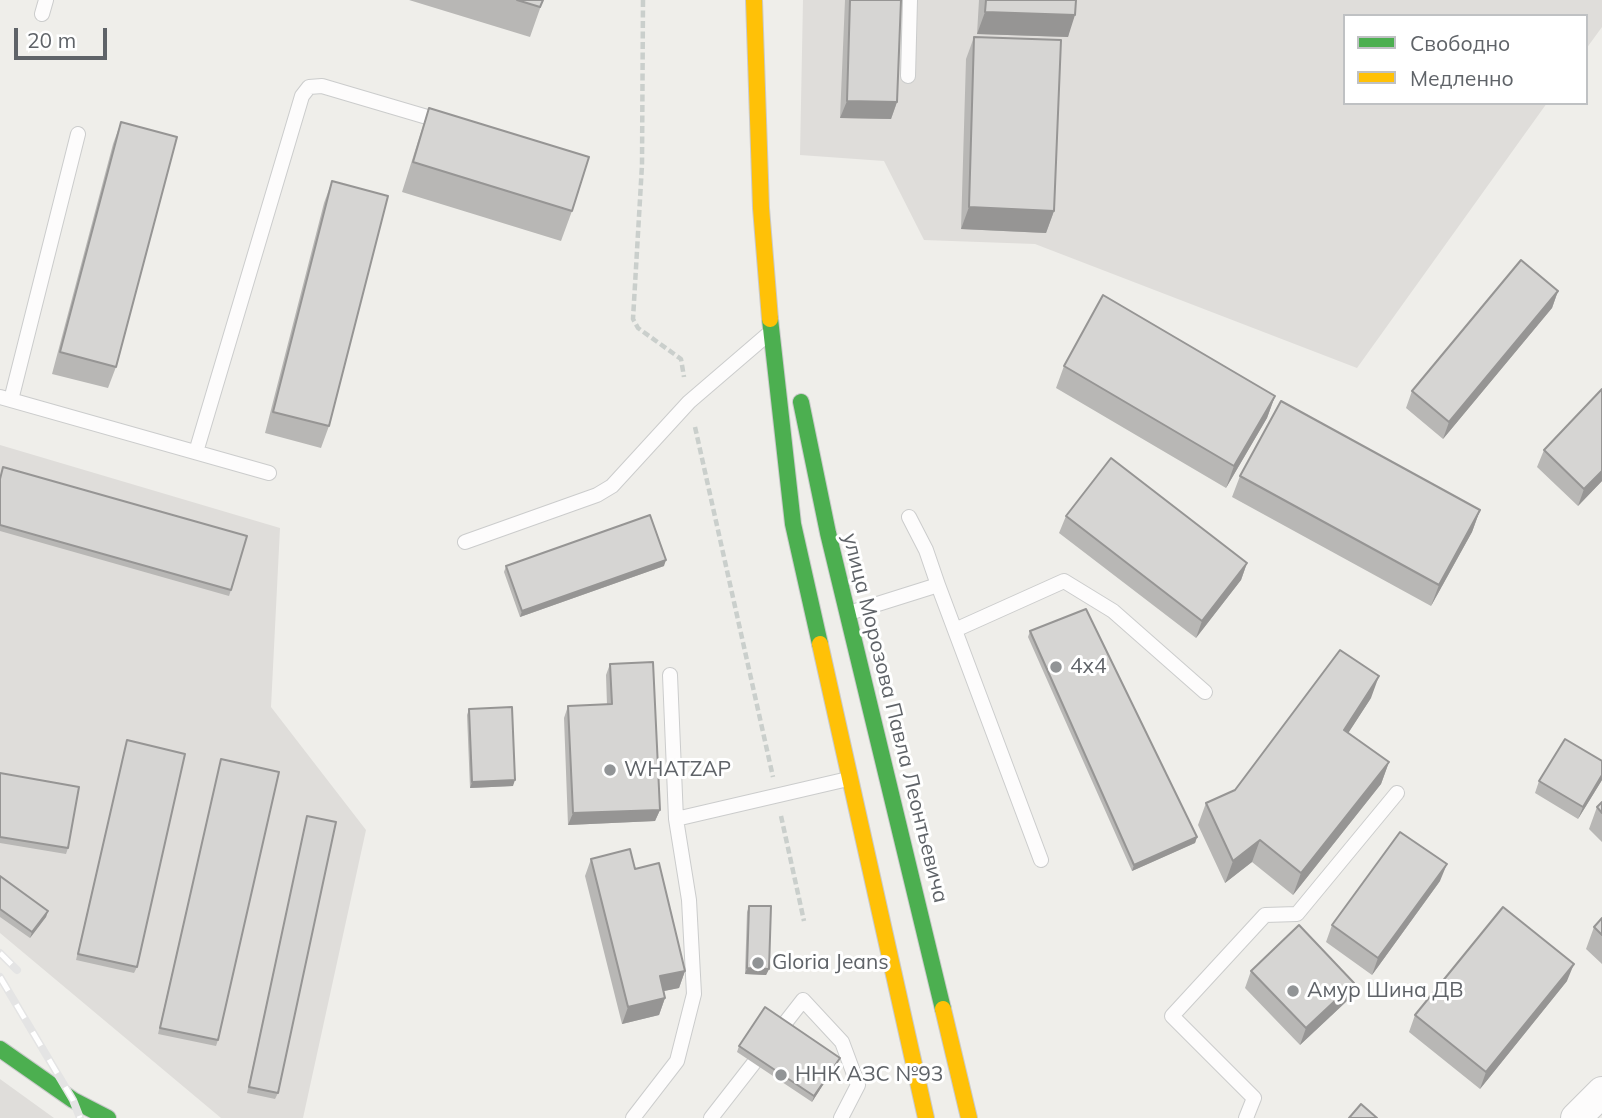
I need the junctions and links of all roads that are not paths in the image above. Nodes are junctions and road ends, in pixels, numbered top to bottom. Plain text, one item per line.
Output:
1 (754, 0) edge
2 (910, 0) edge
3 (908, 76) dead end
4 (464, 127) edge
5 (78, 134) dead end
6 (771, 332) junction
7 (6, 398) edge
8 (196, 452) junction
9 (269, 472) dead end
10 (909, 517) dead end
11 (464, 542) dead end
12 (939, 585) junction
13 (848, 614) junction
14 (955, 630) junction
15 (670, 675) dead end
16 (1205, 692) dead end
17 (849, 779) junction
18 (1397, 793) dead end
19 (676, 819) junction
20 (1041, 860) dead end
21 (0, 1049) edge
22 (1602, 1092) edge
23 (108, 1118) edge
24 (633, 1118) edge
25 (711, 1118) edge
26 (841, 1118) edge
27 (926, 1118) edge
28 (969, 1118) edge
29 (1246, 1118) edge
30 (1576, 1118) edge

1 - 6 main road, улица Морозова Павла Леонтьевича
2 - 3 lane
4 - 8 lane
5 - 7 lane
6 - 11 lane
6 - 13 main road, улица Морозова Павла Леонтьевича
6 - 17 main road, улица Морозова Павла Леонтьевича
7 - 8 lane
8 - 9 lane
10 - 12 lane
12 - 13 lane
12 - 14 lane
13 - 28 main road, улица Морозова Павла Леонтьевича
14 - 16 lane
14 - 20 lane
15 - 19 lane
17 - 19 lane
17 - 27 main road, улица Морозова Павла Леонтьевича
18 - 29 lane
19 - 24 lane
21 - 23 main road
22 - 30 street
25 - 26 lane

